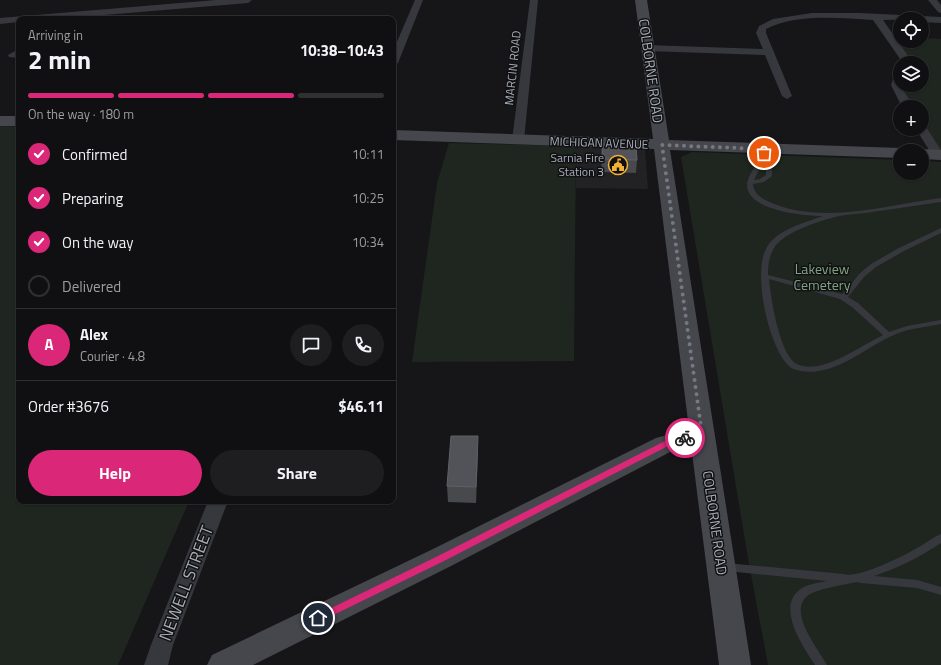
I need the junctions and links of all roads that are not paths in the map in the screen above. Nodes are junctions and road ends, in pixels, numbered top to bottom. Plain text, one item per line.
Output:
1 (248, 0) edge
2 (419, 0) edge
3 (534, 0) edge
4 (641, 0) edge
5 (932, 0) edge
6 (941, 10) edge
7 (73, 16) edge
8 (877, 18) junction
9 (893, 18) edge
10 (16, 19) edge
11 (929, 19) edge
12 (941, 20) edge
13 (0, 21) edge
14 (647, 48) junction
15 (769, 52) junction
16 (396, 56) edge
17 (903, 56) edge
18 (787, 96) dead end
19 (0, 121) edge
20 (16, 121) edge
21 (396, 135) edge
22 (925, 136) edge
23 (518, 140) junction
24 (663, 152) junction
25 (763, 154) junction
26 (893, 154) edge
27 (934, 155) edge
28 (750, 184) junction
29 (941, 200) edge
30 (796, 214) junction
31 (836, 214) junction
32 (801, 227) junction
33 (941, 230) edge
34 (765, 276) junction
35 (843, 298) junction
36 (941, 322) edge
37 (888, 335) junction
38 (702, 434) junction
39 (217, 504) edge
40 (941, 538) edge
41 (721, 566) junction
42 (853, 579) junction
43 (941, 591) edge
44 (156, 665) edge
45 (222, 665) edge
46 (735, 665) edge
47 (820, 665) edge

1 - 7 street
2 - 16 street
3 - 23 street, MARCIN ROAD
4 - 14 street, COLBORNE ROAD
5 - 6 street
8 - 9 street
8 - 15 street
8 - 17 street
10 - 13 street
11 - 12 street
14 - 15 street
14 - 24 street, COLBORNE ROAD
15 - 18 street
19 - 20 street
21 - 23 street, MICHIGAN AVENUE
22 - 27 street
23 - 24 street, MICHIGAN AVENUE
24 - 25 street
24 - 38 street, COLBORNE ROAD
25 - 26 street
25 - 28 lane
25 - 28 lane
28 - 30 lane
29 - 31 lane
30 - 31 lane
30 - 32 lane
31 - 32 lane
32 - 34 lane
33 - 35 lane
34 - 35 lane
34 - 37 lane
35 - 37 lane
36 - 37 lane
38 - 41 street, COLBORNE ROAD
38 - 45 street
39 - 44 street, NEWELL STREET
40 - 42 lane
41 - 42 lane
41 - 46 street, COLBORNE ROAD
42 - 43 lane
42 - 47 lane

